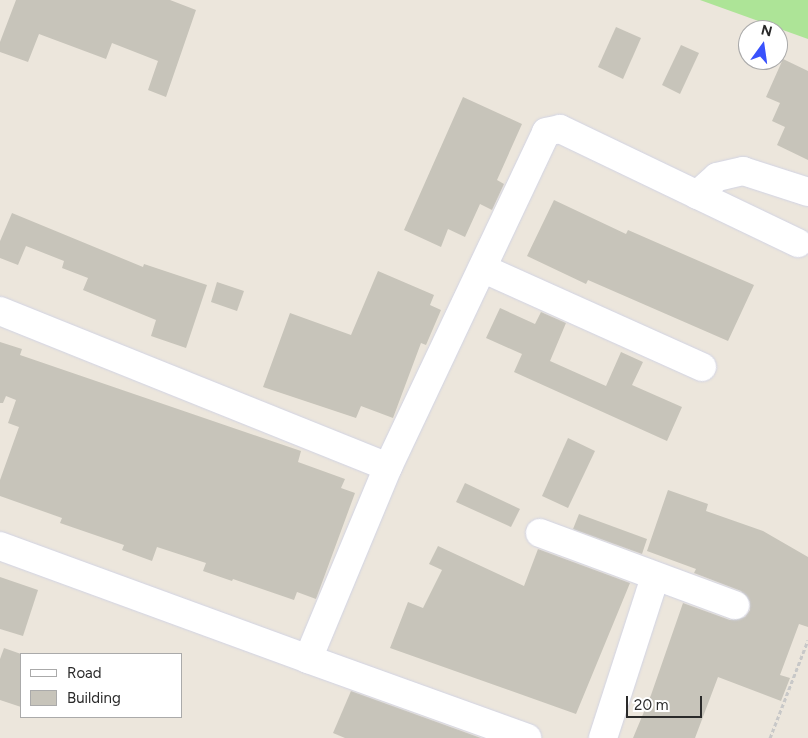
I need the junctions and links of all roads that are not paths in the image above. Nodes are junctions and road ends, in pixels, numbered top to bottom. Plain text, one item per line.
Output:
1 (808, 192) edge
2 (696, 195) junction
3 (798, 243) dead end
4 (484, 269) junction
5 (0, 311) edge
6 (702, 367) dead end
7 (388, 467) junction
8 (540, 533) dead end
9 (0, 546) edge
10 (655, 577) junction
11 (735, 605) dead end
12 (308, 659) junction
13 (527, 738) edge
14 (603, 738) edge

1 - 2 street
2 - 3 street
2 - 4 street
4 - 6 street
4 - 7 street
5 - 7 street
7 - 12 street
8 - 10 street
9 - 12 street
10 - 11 street
10 - 14 street
12 - 13 street

